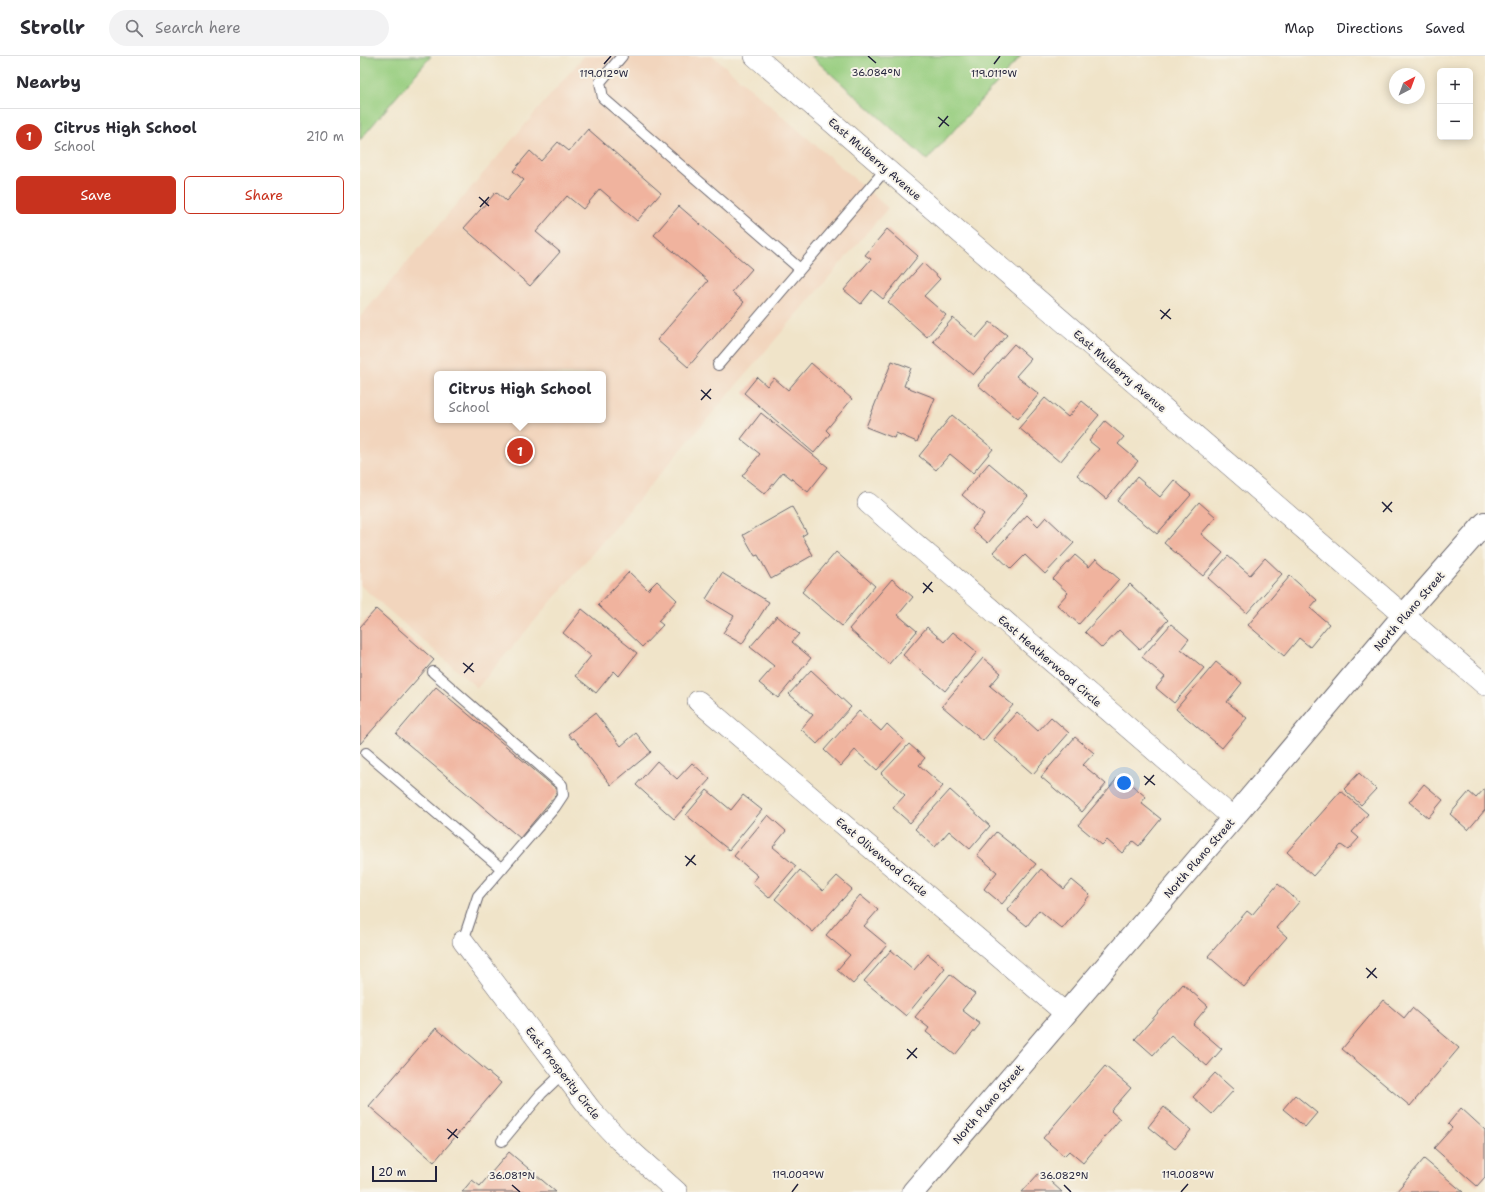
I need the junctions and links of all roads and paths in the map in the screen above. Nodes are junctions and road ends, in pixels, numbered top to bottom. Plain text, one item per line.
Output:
1 (622, 56) edge
2 (755, 56) edge
3 (886, 168) junction
4 (800, 269) junction
5 (718, 365) dead end
6 (868, 503) dead end
7 (1485, 523) edge
8 (1403, 616) junction
9 (433, 672) dead end
10 (1485, 685) edge
11 (698, 701) dead end
12 (366, 753) dead end
13 (1233, 818) junction
14 (502, 869) junction
15 (463, 941) joint
16 (1065, 1013) junction
17 (562, 1074) junction
18 (502, 1141) dead end
19 (677, 1192) edge
20 (913, 1192) edge

1 - 4 lane
2 - 3 street, East Mulberry Avenue
3 - 4 lane
3 - 8 street, East Mulberry Avenue
4 - 5 lane
6 - 13 street, East Heatherwood Circle
7 - 8 street, North Plano Street
8 - 10 street, East Mulberry Avenue
8 - 13 street, North Plano Street
9 - 14 lane
11 - 16 street, East Olivewood Circle
12 - 14 lane
13 - 16 street, North Plano Street
14 - 15 lane
15 - 17 street, East Prosperity Circle
16 - 20 street, North Plano Street
17 - 18 lane
17 - 19 street, East Prosperity Circle

